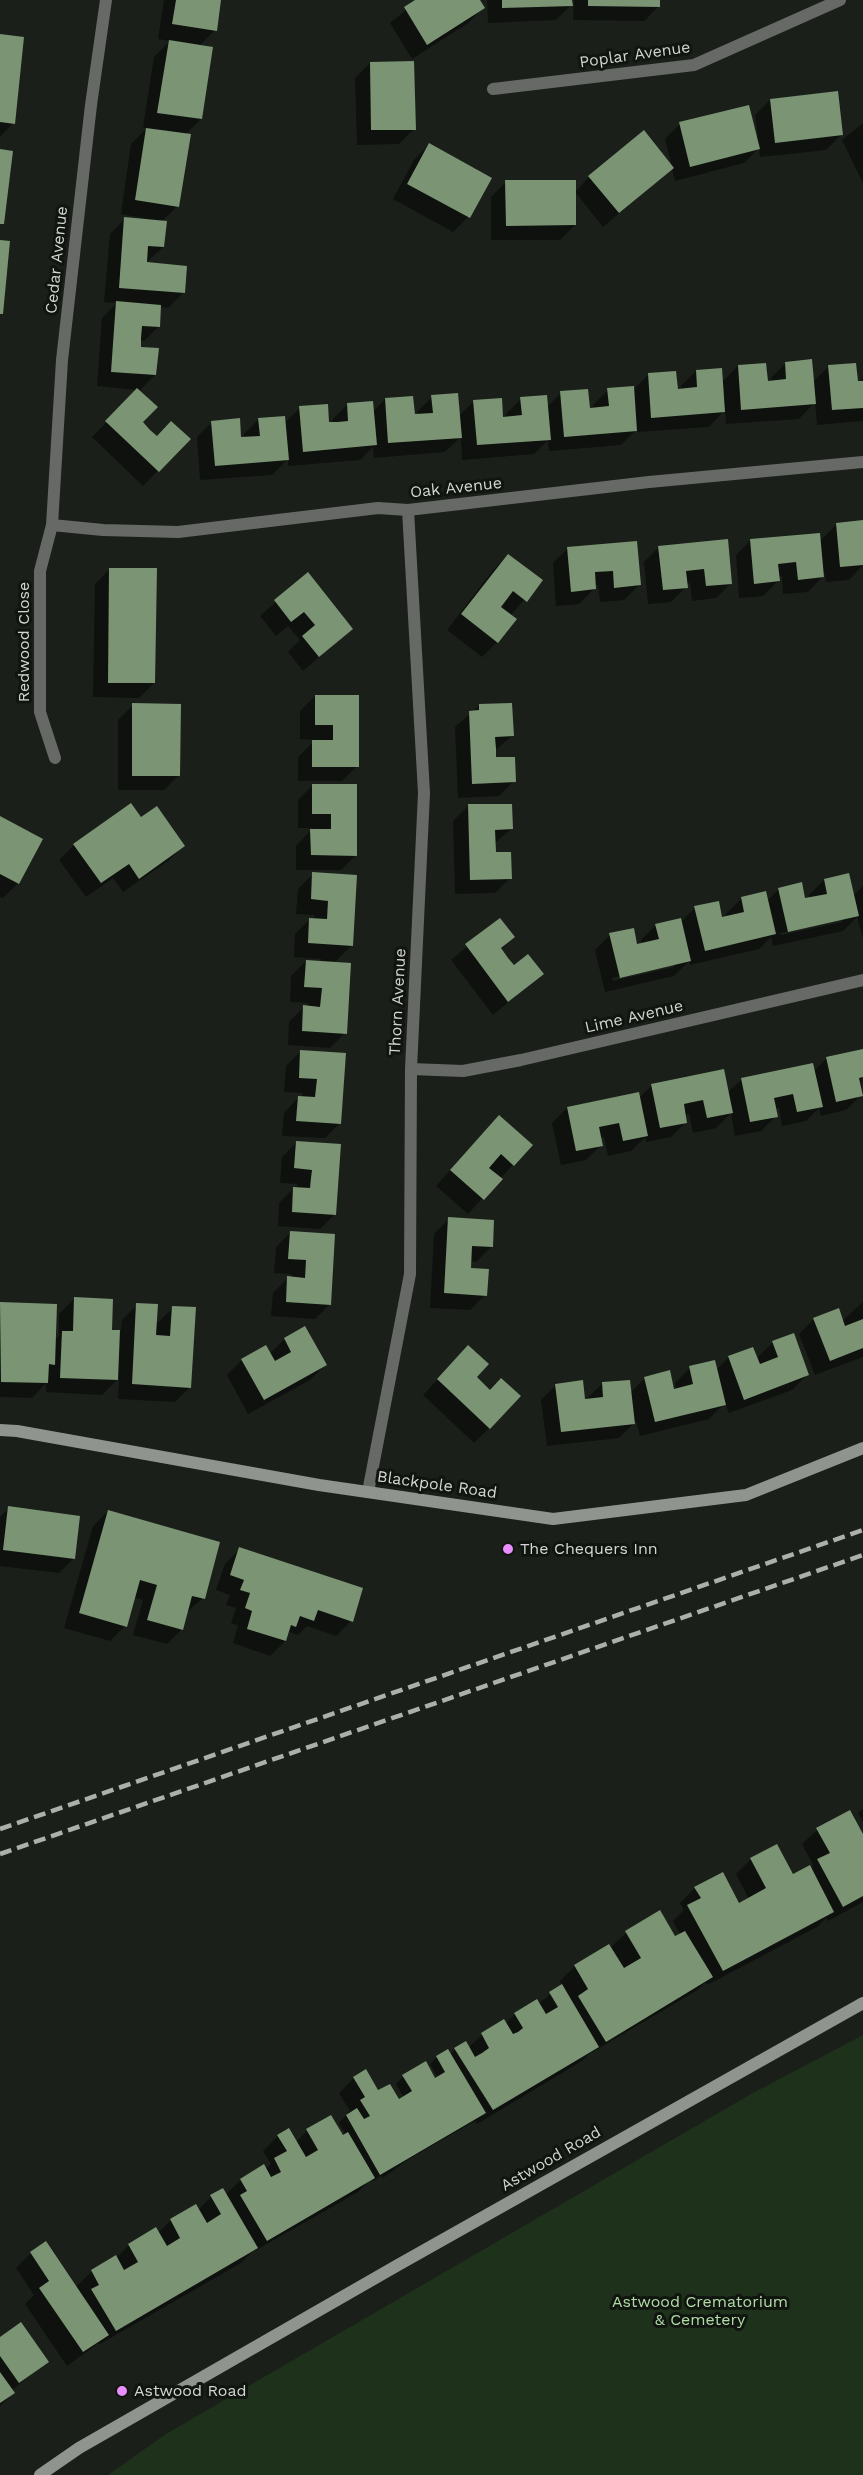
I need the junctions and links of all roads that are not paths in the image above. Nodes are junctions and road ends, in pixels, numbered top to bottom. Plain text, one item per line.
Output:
1 (106, 0) edge
2 (840, 0) edge
3 (494, 89) dead end
4 (863, 462) edge
5 (408, 510) junction
6 (52, 525) junction
7 (55, 758) dead end
8 (863, 980) edge
9 (411, 1069) junction
10 (0, 1430) edge
11 (863, 1448) edge
12 (368, 1492) junction
13 (863, 2003) edge
14 (40, 2475) edge

1 - 6 street, Cedar Avenue
2 - 3 street, Poplar Avenue
4 - 5 street, Oak Avenue
5 - 6 street, Oak Avenue
5 - 9 street, Thorn Avenue
6 - 7 street, Redwood Close
8 - 9 street, Lime Avenue
9 - 12 street, Thorn Avenue
10 - 12 main road, Blackpole Road
11 - 12 main road, Blackpole Road
13 - 14 main road, Astwood Road

